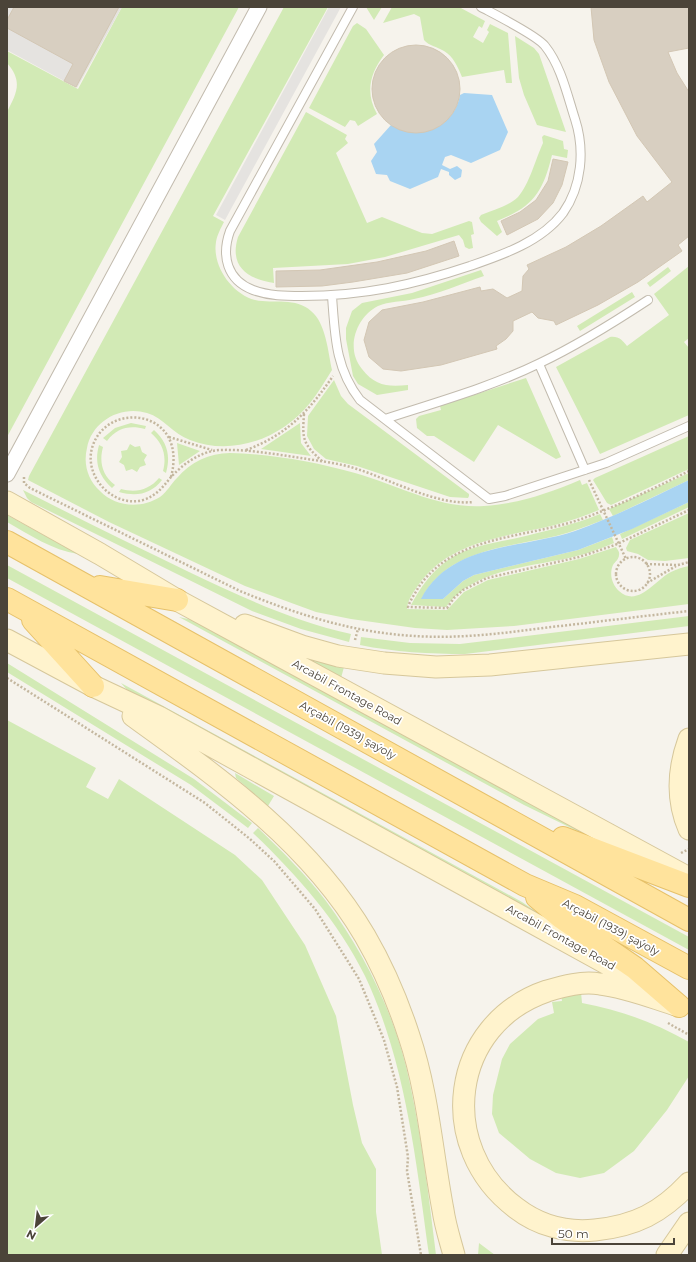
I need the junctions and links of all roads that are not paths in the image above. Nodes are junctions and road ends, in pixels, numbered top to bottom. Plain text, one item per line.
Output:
1 (259, 7) edge
2 (353, 7) edge
3 (480, 7) edge
4 (332, 296) junction
5 (648, 300) dead end
6 (538, 364) junction
7 (385, 419) junction
8 (689, 426) edge
9 (585, 470) junction
10 (7, 474) edge
11 (7, 502) edge
12 (7, 542) edge
13 (82, 584) junction
14 (177, 600) junction
15 (13, 603) edge
16 (7, 640) edge
17 (689, 644) edge
18 (93, 686) junction
19 (689, 739) edge
20 (689, 829) edge
21 (536, 834) junction
22 (689, 879) edge
23 (525, 885) junction
24 (689, 886) edge
25 (689, 920) edge
26 (689, 968) edge
27 (678, 1013) edge
28 (689, 1183) edge
29 (443, 1212) junction
30 (689, 1223) edge
31 (444, 1255) edge
32 (454, 1255) edge
33 (667, 1255) edge

1 - 10 street
2 - 4 lane
3 - 4 lane
4 - 7 lane
5 - 6 lane
6 - 7 lane
6 - 9 lane
7 - 9 lane
8 - 9 lane
11 - 14 main road, Arcabil Frontage Road
12 - 13 main road, Arçabil (1939) şaýoly
13 - 14 main road
13 - 21 main road, Arçabil (1939) şaýoly
14 - 17 main road
14 - 22 main road, Arcabil Frontage Road
15 - 18 main road
15 - 23 main road, Arçabil (1939) şaýoly
16 - 18 main road, Arcabil Frontage Road
18 - 27 main road, Arcabil Frontage Road
18 - 29 main road
19 - 20 main road
21 - 24 main road
21 - 25 main road, Arçabil (1939) şaýoly
23 - 26 main road, Arçabil (1939) şaýoly
23 - 27 main road
27 - 28 main road
29 - 31 street
29 - 32 main road
30 - 33 main road

